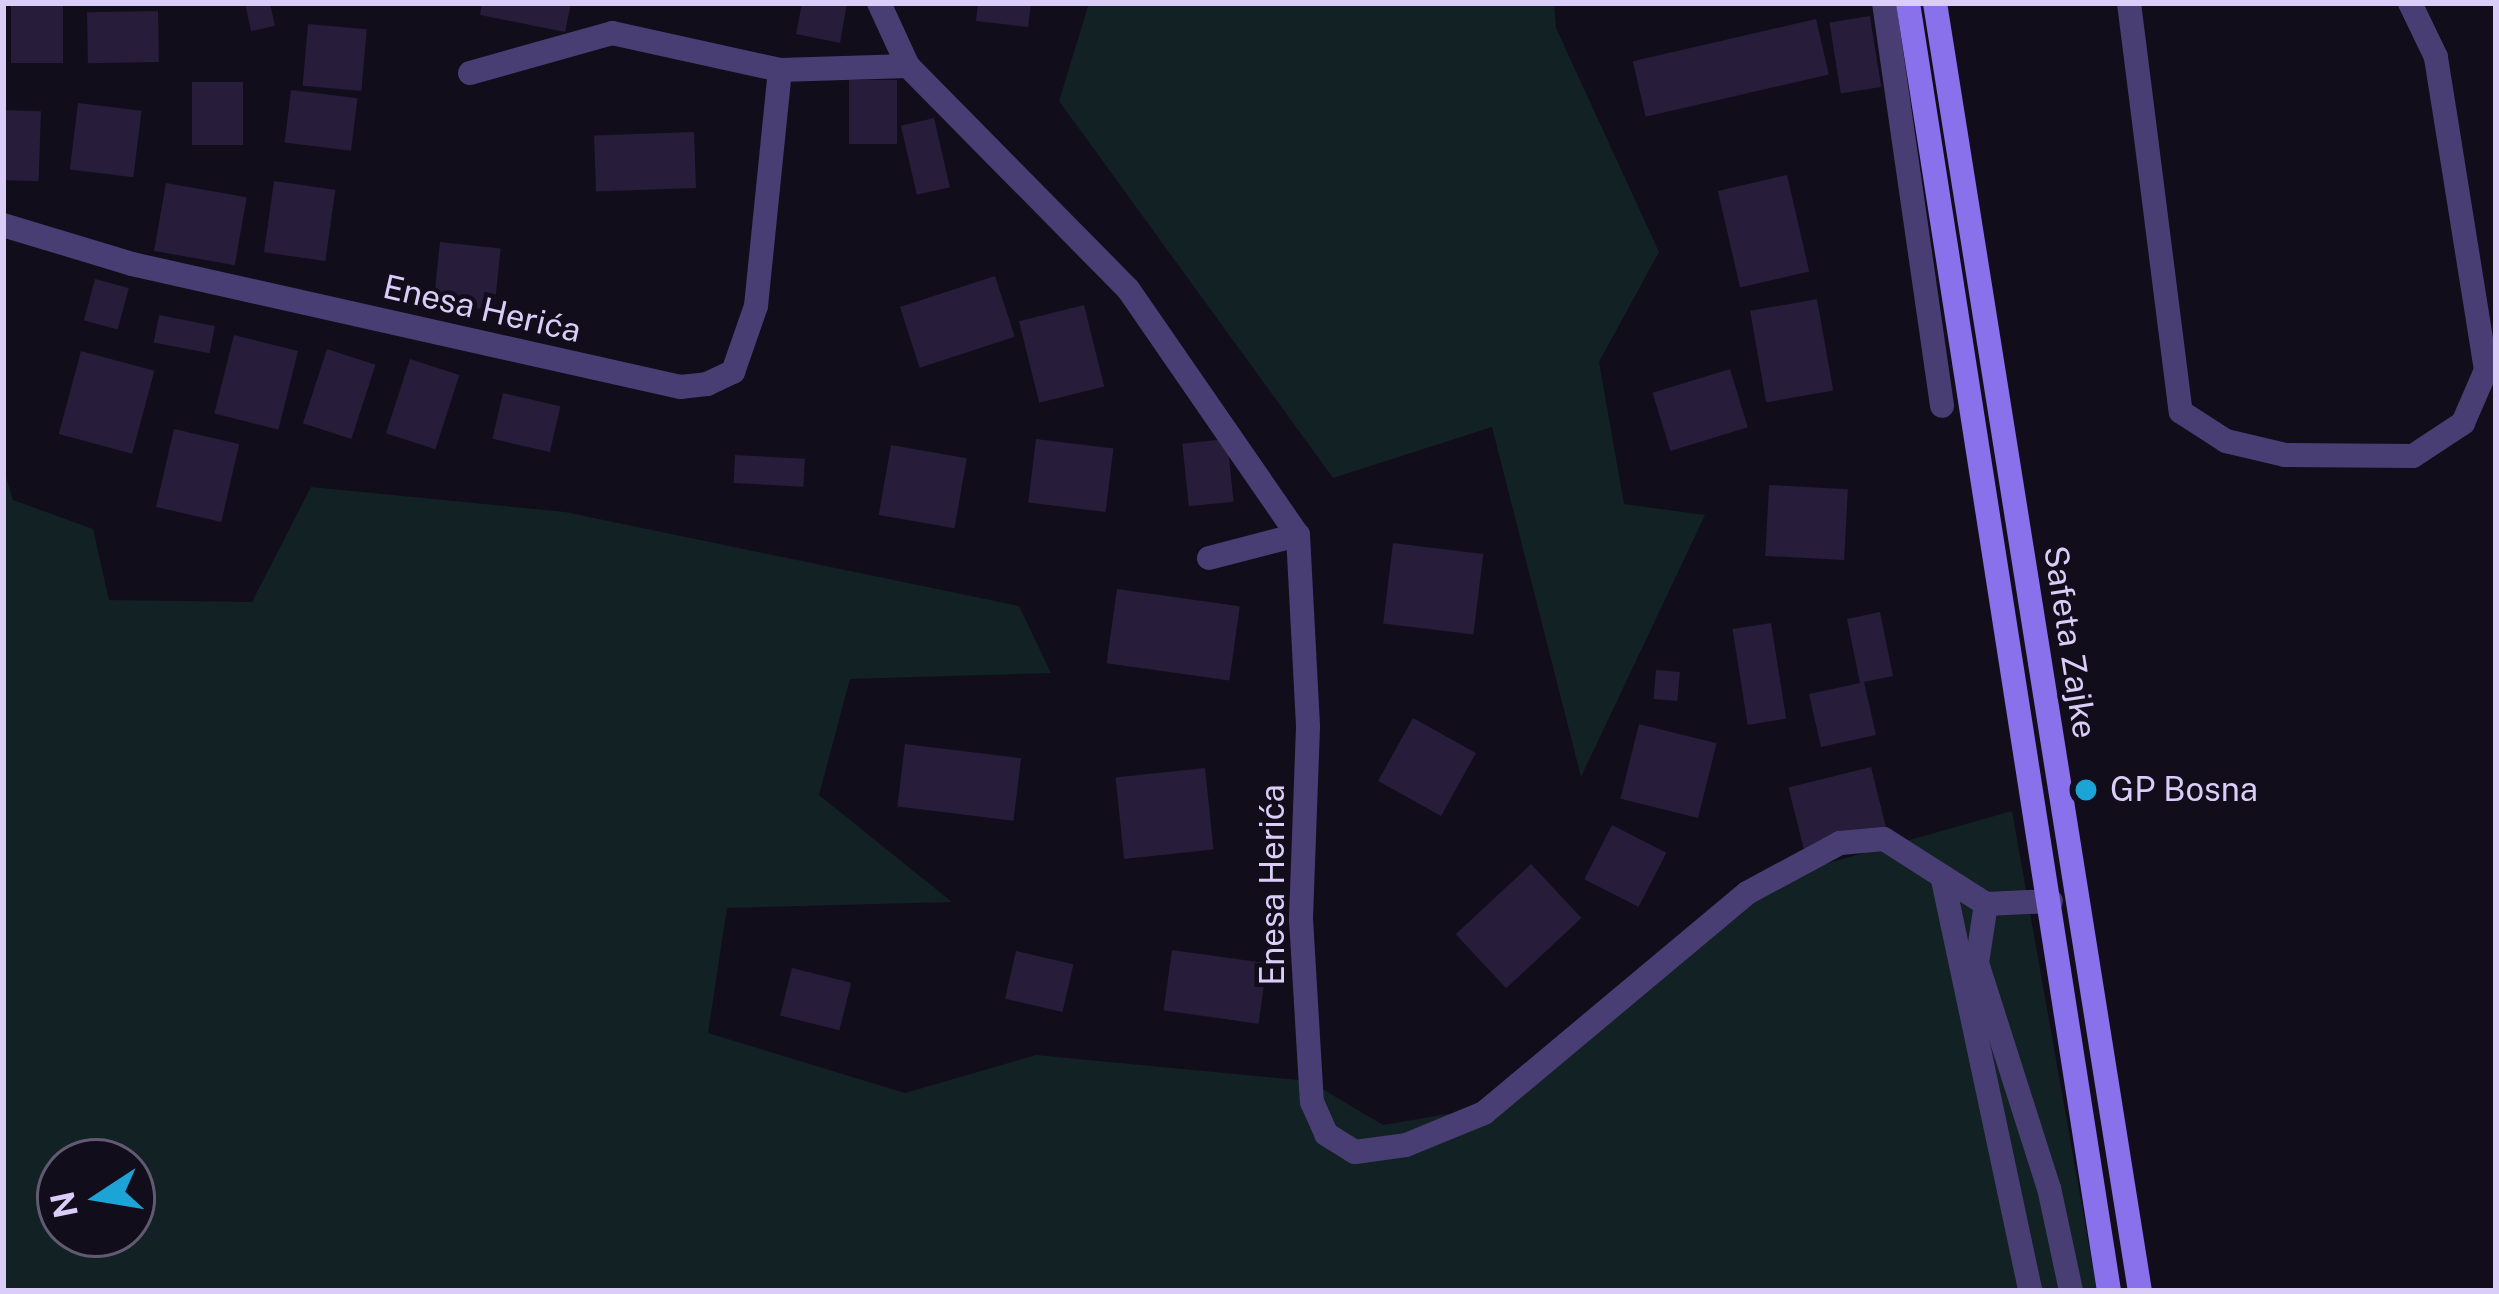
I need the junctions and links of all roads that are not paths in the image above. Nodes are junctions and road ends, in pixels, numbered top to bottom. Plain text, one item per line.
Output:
1 (879, 3) edge
2 (1883, 3) edge
3 (1908, 3) edge
4 (1935, 3) edge
5 (2129, 3) edge
6 (2410, 3) edge
7 (908, 66) junction
8 (780, 70) junction
9 (470, 73) dead end
10 (3, 225) edge
11 (1942, 406) dead end
12 (1298, 535) junction
13 (1209, 558) dead end
14 (1934, 871) junction
15 (2051, 901) junction
16 (1986, 904) junction
17 (2030, 1291) edge
18 (2071, 1291) edge
19 (2109, 1291) edge
20 (2140, 1291) edge

1 - 7 street
2 - 11 street
3 - 15 main road, Safeta Zajke
4 - 20 main road, Safeta Zajke
5 - 6 street
7 - 8 street
7 - 12 street
8 - 9 street
8 - 10 street, Enesa Herića
12 - 13 street
12 - 14 street, Enesa Herića
14 - 16 street, Enesa Herića
14 - 17 street
15 - 16 street
15 - 19 main road, Safeta Zajke
16 - 18 street

